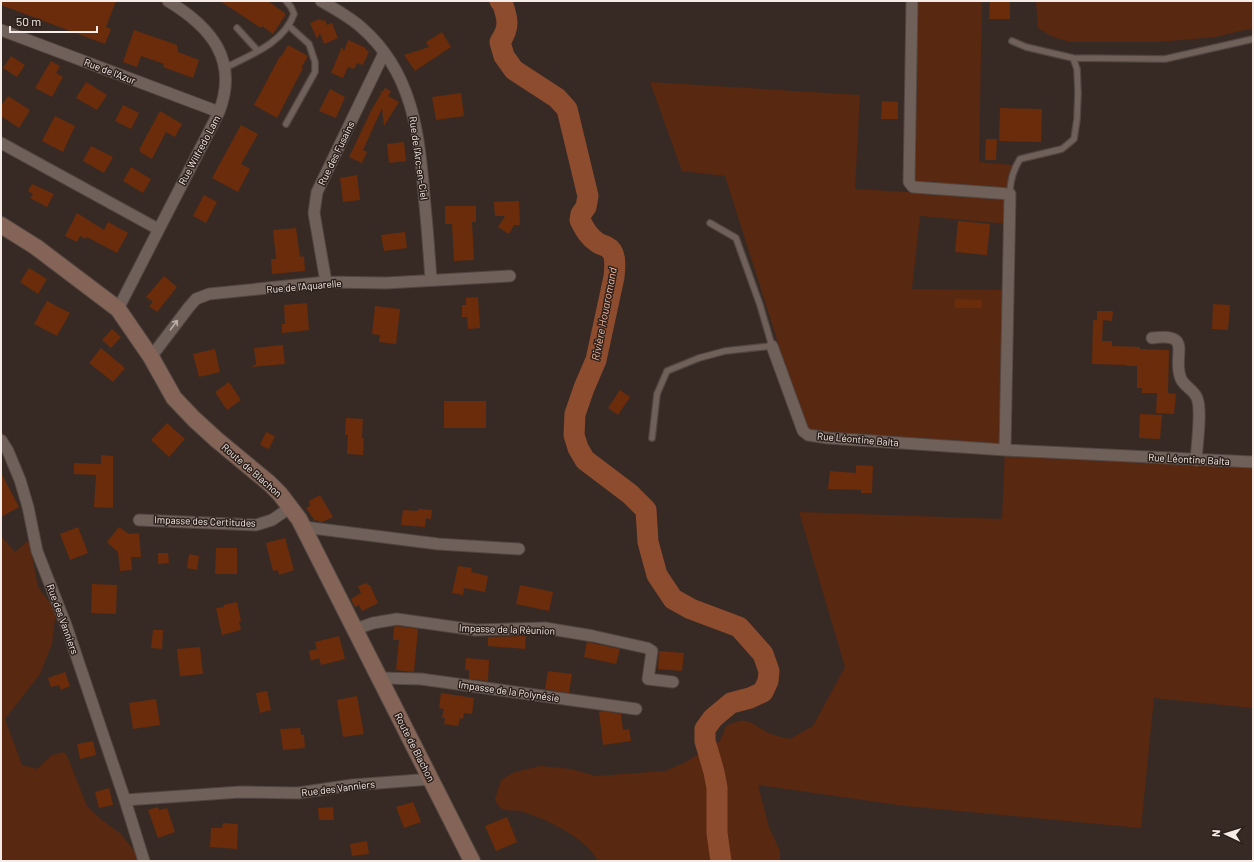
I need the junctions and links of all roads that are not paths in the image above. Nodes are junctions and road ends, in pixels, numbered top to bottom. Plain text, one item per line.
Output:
1 (168, 1) edge
2 (286, 1) edge
3 (321, 1) edge
4 (912, 1) edge
5 (289, 26) junction
6 (237, 28) dead end
7 (1, 30) edge
8 (1253, 39) edge
9 (1012, 41) dead end
10 (258, 51) junction
11 (384, 53) junction
12 (1073, 58) junction
13 (225, 68) junction
14 (219, 112) junction
15 (286, 124) dead end
16 (1, 143) edge
17 (1010, 194) junction
18 (710, 224) dead end
19 (1, 225) edge
20 (158, 229) junction
21 (510, 276) dead end
22 (431, 280) junction
23 (326, 282) junction
24 (118, 309) junction
25 (1152, 338) dead end
26 (772, 346) junction
27 (151, 356) junction
28 (652, 438) dead end
29 (1, 440) edge
30 (1005, 450) junction
31 (1196, 460) junction
32 (1253, 462) edge
33 (291, 507) junction
34 (139, 520) dead end
35 (304, 527) junction
36 (519, 550) dead end
37 (356, 629) junction
38 (381, 678) junction
39 (673, 682) dead end
40 (636, 709) dead end
41 (432, 779) junction
42 (125, 800) junction
43 (144, 861) edge
44 (472, 861) edge

1 - 13 street, Rue Wilfredo Lam
2 - 5 lane
3 - 11 street, Rue de l'Arc-en-Ciel
4 - 17 street
5 - 10 lane
5 - 15 lane
6 - 10 lane
7 - 14 street, Rue de l'Azur
8 - 12 lane
9 - 12 lane
10 - 13 lane
11 - 22 street, Rue de l'Arc-en-Ciel
11 - 23 street, Rue des Fusains
12 - 17 lane
13 - 14 street, Rue Wilfredo Lam
14 - 20 street, Rue Wilfredo Lam
16 - 20 street
17 - 30 street
18 - 26 lane
19 - 24 street, Route de Blachon
20 - 24 street, Rue Wilfredo Lam
21 - 22 street, Rue de l'Aquarelle
22 - 23 street, Rue de l'Aquarelle
27 -> 23 street, Rue de l'Aquarelle
24 - 27 street, Route de Blachon
25 - 31 street
26 - 28 lane
26 - 30 street, Rue Léontine Balta
27 - 33 street, Route de Blachon
29 - 42 street, Rue des Vanniers
30 - 31 street, Rue Léontine Balta
31 - 32 street, Rue Léontine Balta
33 - 34 street, Impasse des Certitudes
33 - 35 street, Route de Blachon
35 - 36 street
35 - 37 street, Route de Blachon
37 - 38 street, Route de Blachon
37 - 39 street, Impasse de la Réunion
38 - 40 street, Impasse de la Polynésie
38 - 41 street, Route de Blachon
41 - 42 street, Rue des Vanniers
41 - 44 street, Route de Blachon
42 - 43 street, Rue des Vanniers

